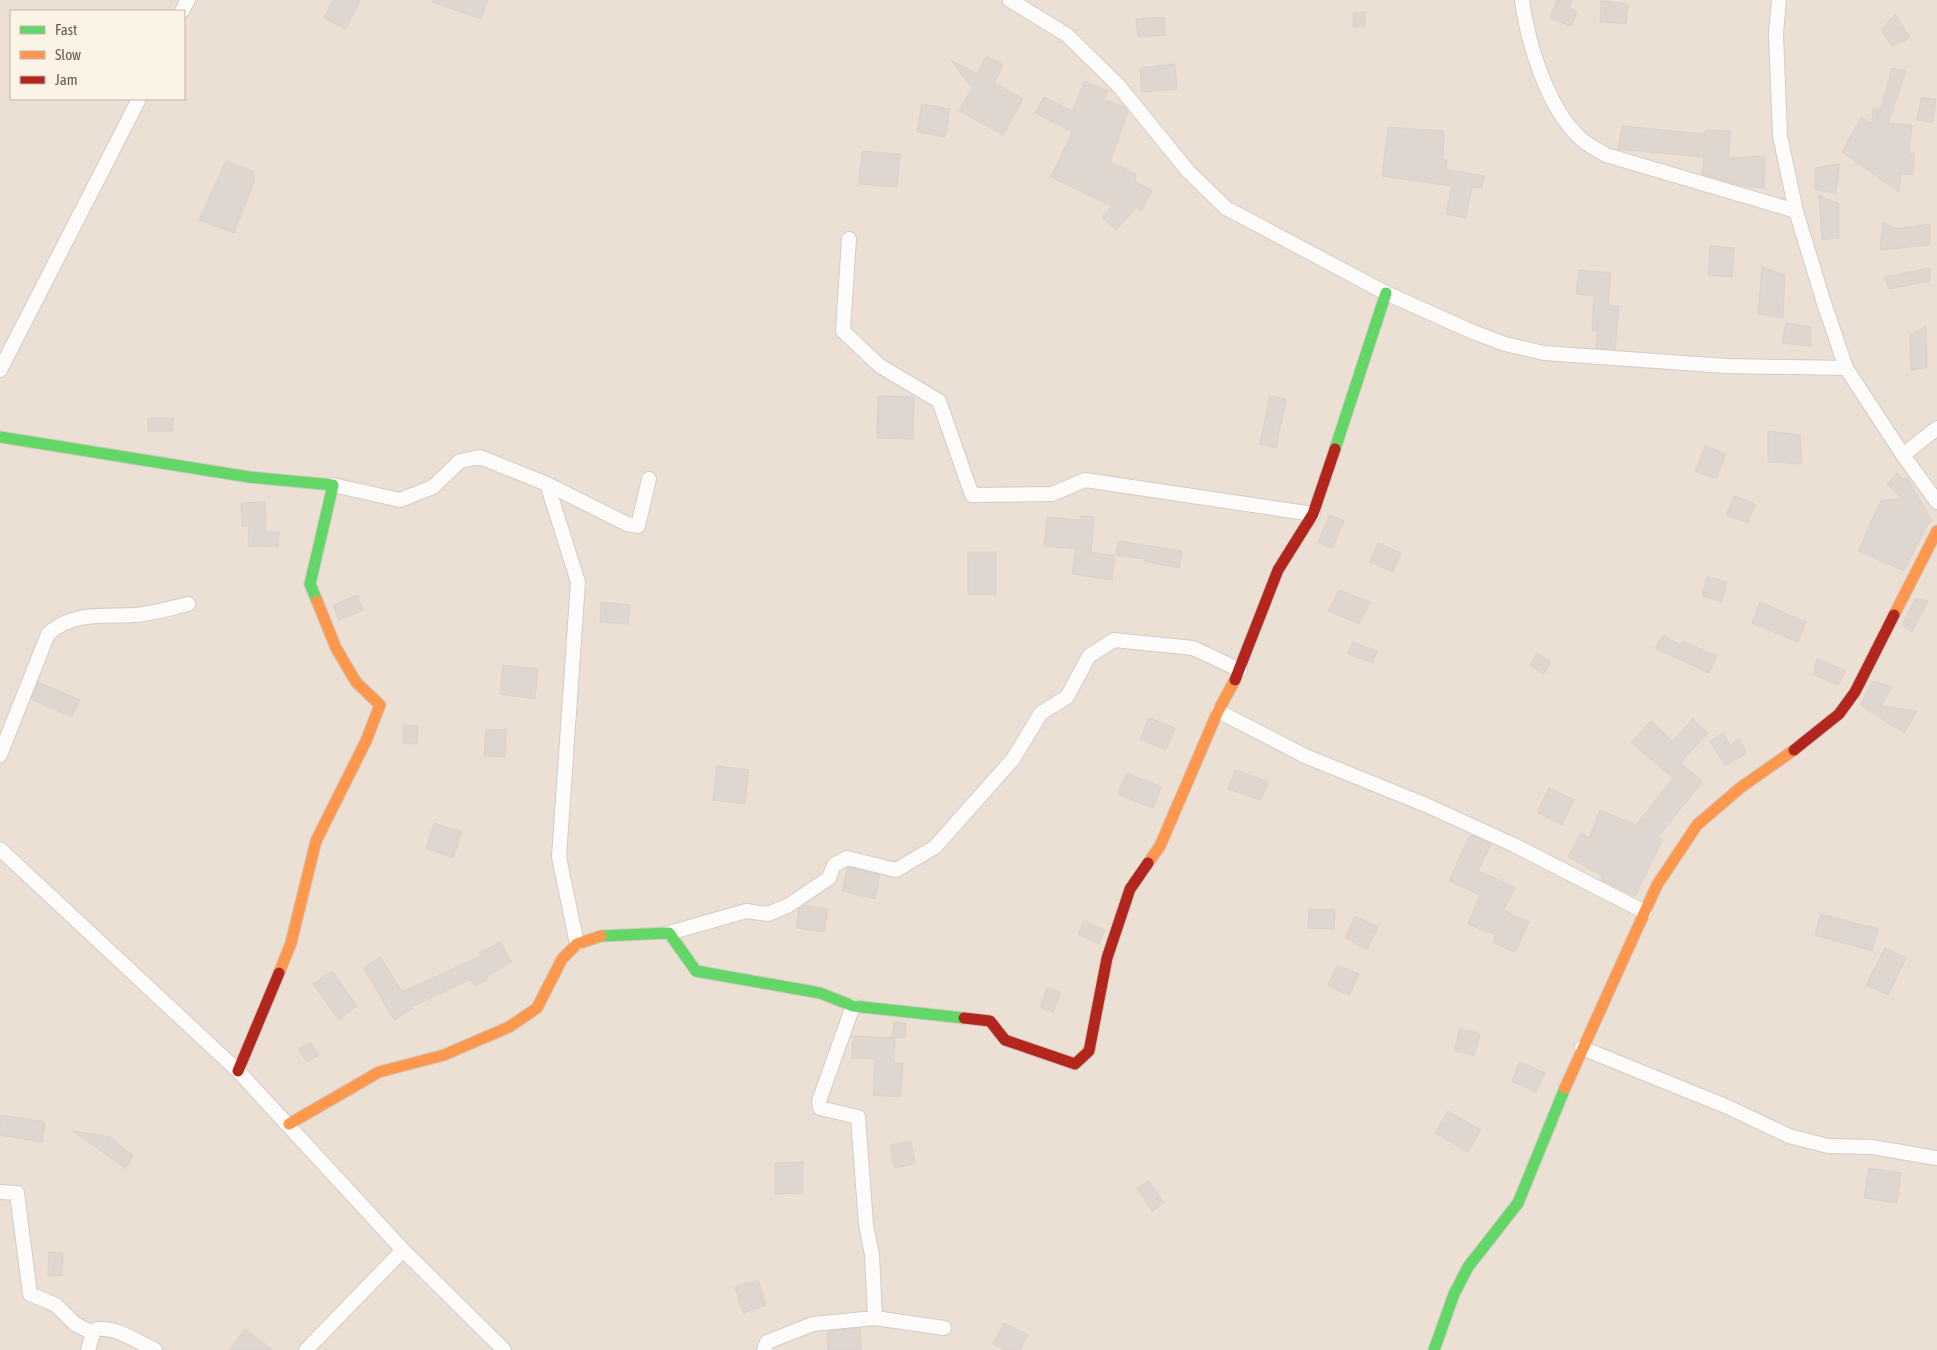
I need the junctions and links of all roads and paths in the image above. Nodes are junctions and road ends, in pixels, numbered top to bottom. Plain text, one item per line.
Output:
1 (1010, 0) edge
2 (1522, 0) edge
3 (1778, 0) edge
4 (138, 100) edge
5 (1796, 212) junction
6 (849, 238) dead end
7 (1386, 293) junction
8 (1846, 368) junction
9 (0, 370) edge
10 (1937, 428) edge
11 (0, 436) edge
12 (1903, 455) junction
13 (649, 479) dead end
14 (547, 484) junction
15 (332, 485) junction
16 (1937, 502) edge
17 (1313, 514) junction
18 (1937, 530) edge
19 (188, 604) dead end
20 (1240, 670) junction
21 (1218, 711) junction
22 (0, 756) edge
23 (0, 849) edge
24 (1644, 912) junction
25 (669, 933) junction
26 (577, 944) junction
27 (854, 1006) junction
28 (1582, 1048) junction
29 (238, 1071) junction
30 (289, 1124) junction
31 (1937, 1158) edge
32 (0, 1192) edge
33 (404, 1250) junction
34 (875, 1318) junction
35 (944, 1328) dead end
36 (93, 1333) junction
37 (88, 1350) edge
38 (155, 1350) edge
39 (306, 1350) edge
40 (504, 1350) edge
41 (764, 1350) edge
42 (1434, 1350) edge

1 - 7 street
2 - 5 street
3 - 5 street
4 - 9 street
5 - 8 street
6 - 17 street
7 - 8 street
7 - 17 street
8 - 12 street
10 - 12 street
11 - 15 street
12 - 16 street
13 - 14 street
14 - 15 street
14 - 26 street
15 - 29 street
17 - 20 street
18 - 24 street
19 - 22 street
20 - 21 street
20 - 25 street
21 - 24 street
21 - 27 street
23 - 29 street
24 - 28 street
25 - 26 street
25 - 27 street
26 - 30 street
27 - 34 street
28 - 31 street
28 - 42 street
29 - 30 street
30 - 33 street
32 - 36 street
33 - 39 street
33 - 40 street
34 - 35 street
34 - 41 street
36 - 37 street
36 - 38 street

